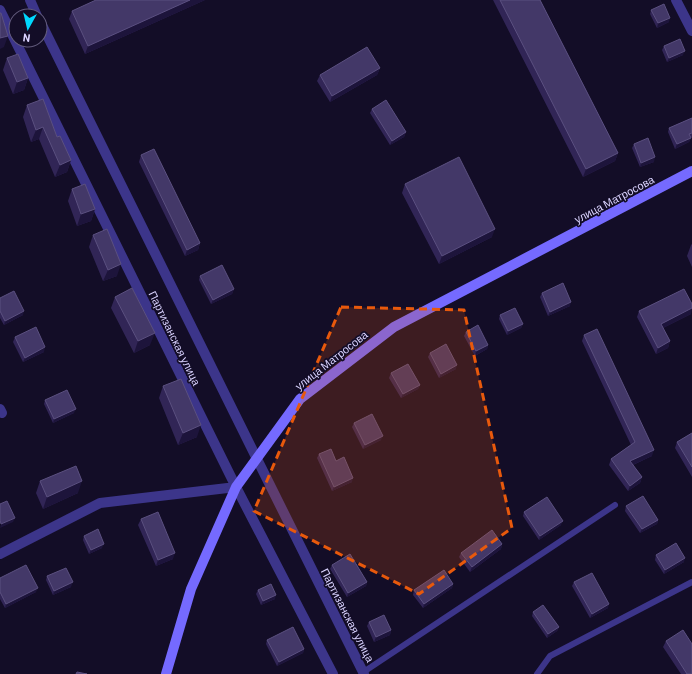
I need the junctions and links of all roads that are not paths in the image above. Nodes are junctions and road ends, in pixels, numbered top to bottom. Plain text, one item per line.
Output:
1 (676, 0) edge
2 (0, 10) edge
3 (692, 31) edge
4 (48, 37) edge
5 (692, 171) edge
6 (257, 459) junction
7 (236, 487) junction
8 (615, 505) dead end
9 (0, 554) edge
10 (692, 582) edge
11 (166, 674) edge
12 (333, 674) edge
13 (363, 674) edge
14 (537, 674) edge

1 - 3 street
2 - 7 street, Партизанская улица
4 - 6 street, Партизанская улица
5 - 6 main road, улица Матросова
6 - 7 main road, улица Матросова
6 - 13 street, Партизанская улица
7 - 9 street
7 - 11 main road, улица Матросова
7 - 12 street, Партизанская улица
8 - 13 lane
10 - 14 lane

